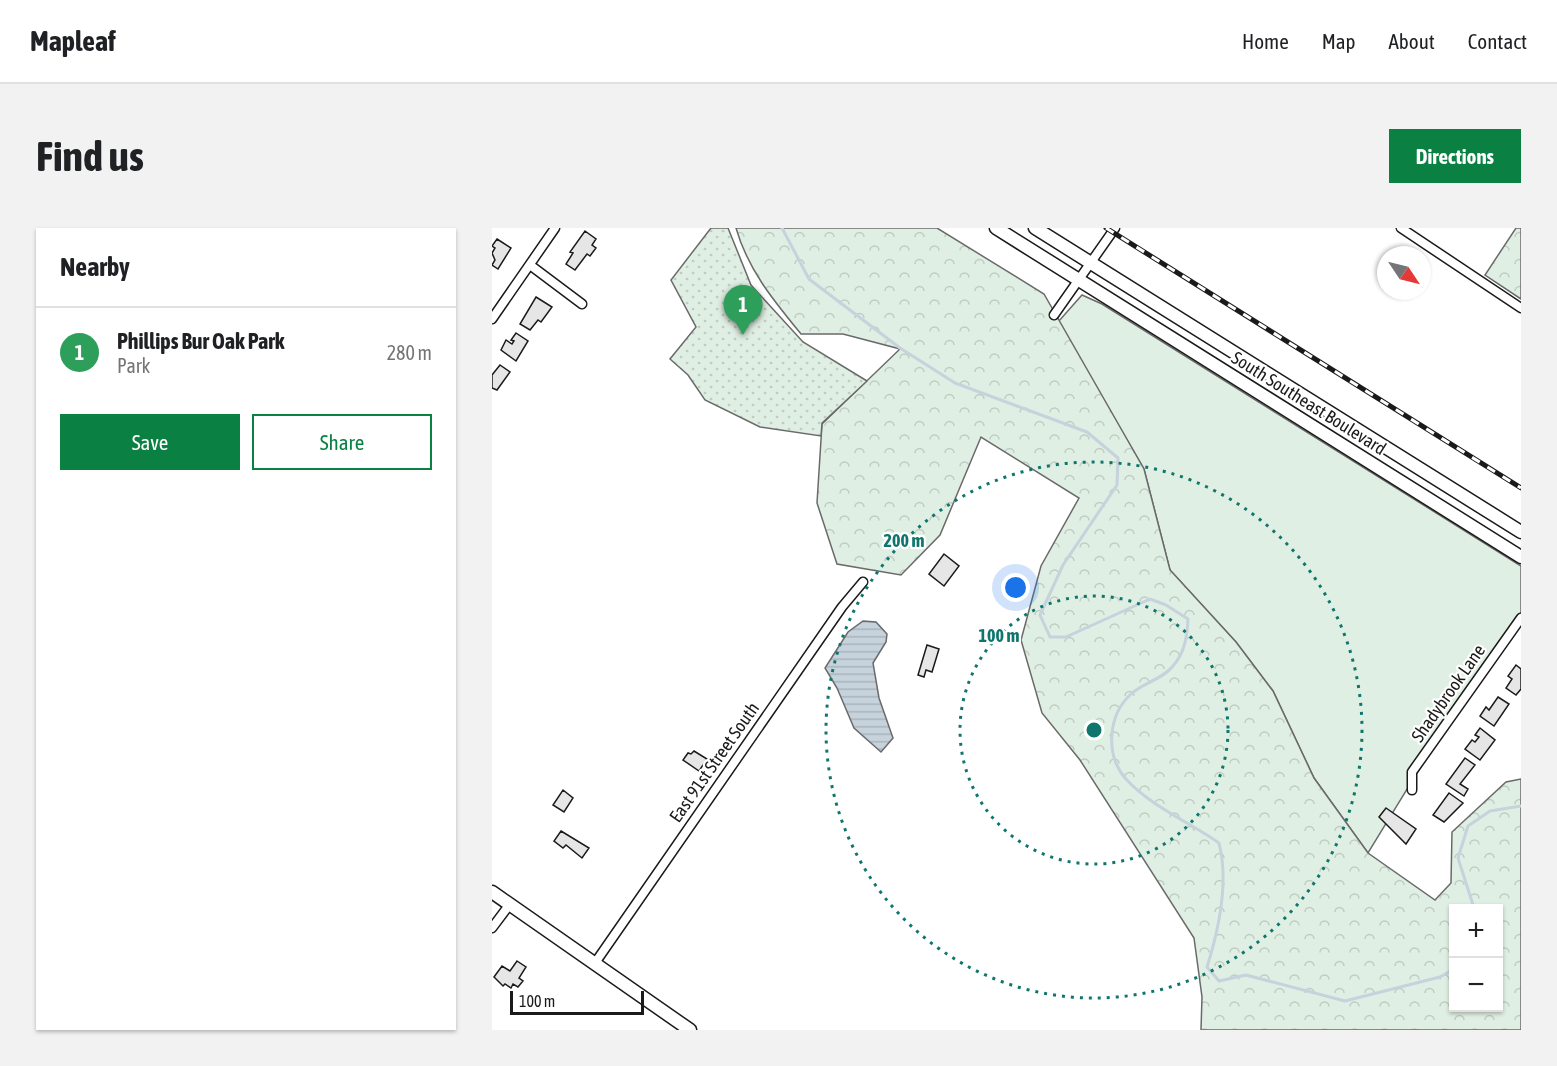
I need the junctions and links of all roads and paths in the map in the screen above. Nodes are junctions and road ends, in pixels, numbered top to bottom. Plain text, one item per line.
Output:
1 (555, 228) edge
2 (996, 228) edge
3 (1035, 228) edge
4 (1114, 228) edge
5 (1401, 228) edge
6 (1090, 262) junction
7 (530, 265) junction
8 (1079, 279) junction
9 (582, 304) dead end
10 (1521, 309) edge
11 (1054, 315) dead end
12 (492, 319) edge
13 (1521, 532) edge
14 (1521, 557) edge
15 (863, 582) dead end
16 (1521, 618) edge
17 (1412, 790) dead end
18 (492, 892) edge
19 (510, 904) junction
20 (492, 927) edge
21 (595, 963) junction
22 (690, 1030) edge

1 - 7 street
2 - 8 main road, South Southeast Boulevard
3 - 6 main road, South Southeast Boulevard
4 - 6 street
5 - 10 street
6 - 8 street
6 - 13 main road, South Southeast Boulevard
7 - 9 street
7 - 12 street
8 - 11 street
8 - 14 main road, South Southeast Boulevard
15 - 21 street, East 91st Street South
16 - 17 street, Shadybrook Lane
18 - 19 main road
19 - 20 street
19 - 21 main road
21 - 22 main road

